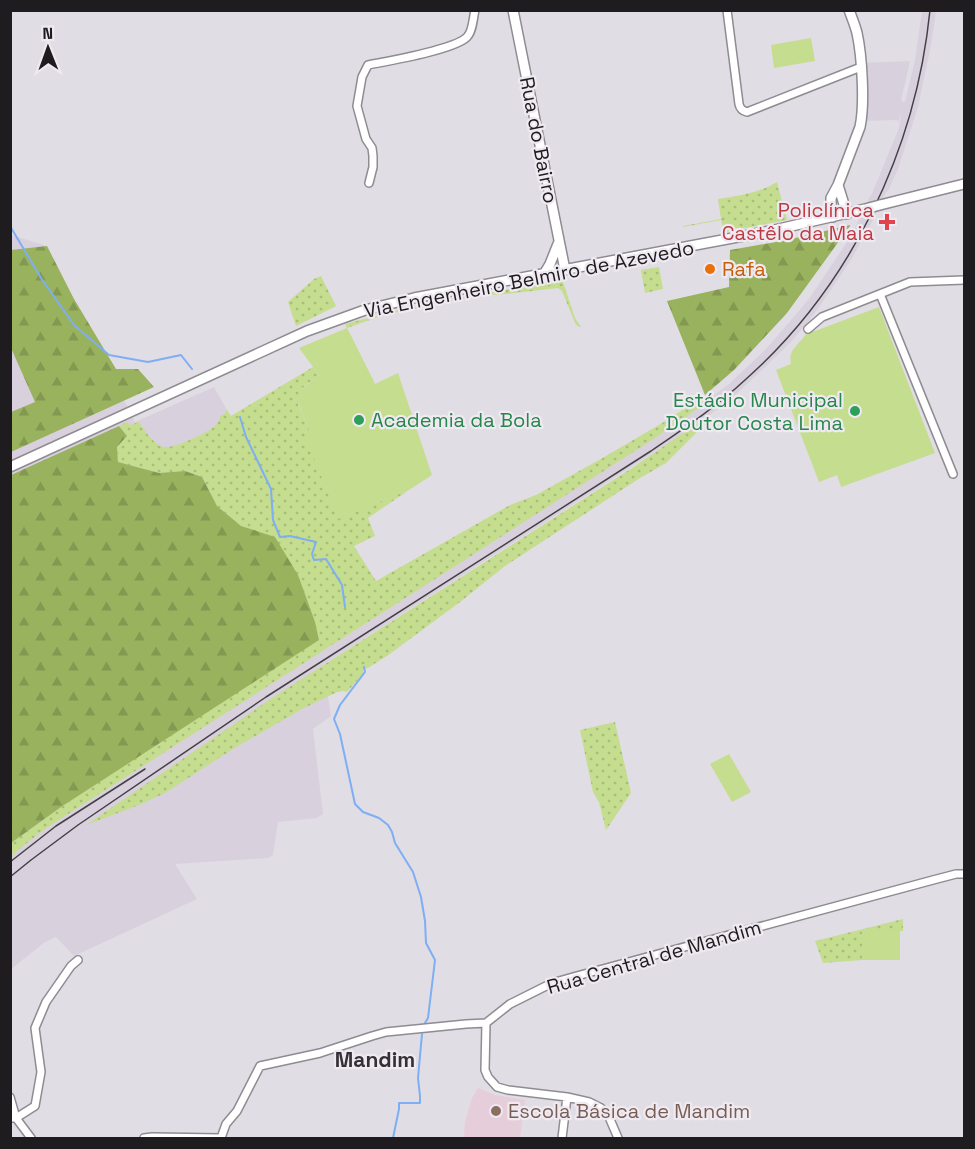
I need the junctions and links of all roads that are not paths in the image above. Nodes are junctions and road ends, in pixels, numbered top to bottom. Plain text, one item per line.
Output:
1 (475, 10) edge
2 (513, 10) edge
3 (727, 10) edge
4 (849, 10) edge
5 (861, 67) junction
6 (369, 183) dead end
7 (964, 184) edge
8 (838, 185) junction
9 (847, 214) junction
10 (832, 218) junction
11 (559, 242) junction
12 (565, 270) junction
13 (544, 274) junction
14 (964, 280) edge
15 (880, 294) junction
16 (808, 329) dead end
17 (10, 467) edge
18 (952, 474) dead end
19 (964, 874) edge
20 (78, 960) dead end
21 (486, 1023) junction
22 (10, 1097) edge
23 (567, 1097) junction
24 (14, 1118) edge
25 (31, 1138) edge
26 (144, 1138) edge
27 (221, 1138) edge
28 (562, 1138) edge
29 (618, 1138) edge

1 - 6 street
2 - 11 main road, Rua do Bairro
3 - 5 street
4 - 5 main road
5 - 8 main road
7 - 9 main road, Via Engenheiro Belmiro de Azevedo, bridge
8 - 9 main road
8 - 10 main road
9 - 10 main road, Via Engenheiro Belmiro de Azevedo
10 - 12 main road, Via Engenheiro Belmiro de Azevedo
11 - 12 main road, Rua do Bairro
11 - 13 main road
12 - 13 main road, Via Engenheiro Belmiro de Azevedo
13 - 17 main road, Via Engenheiro Belmiro de Azevedo
14 - 15 street
15 - 16 street
15 - 18 street
19 - 21 street, Rua Central de Mandim
20 - 24 street
21 - 23 street
21 - 27 street
22 - 24 street
23 - 28 street
23 - 29 street
24 - 25 street
26 - 27 street

